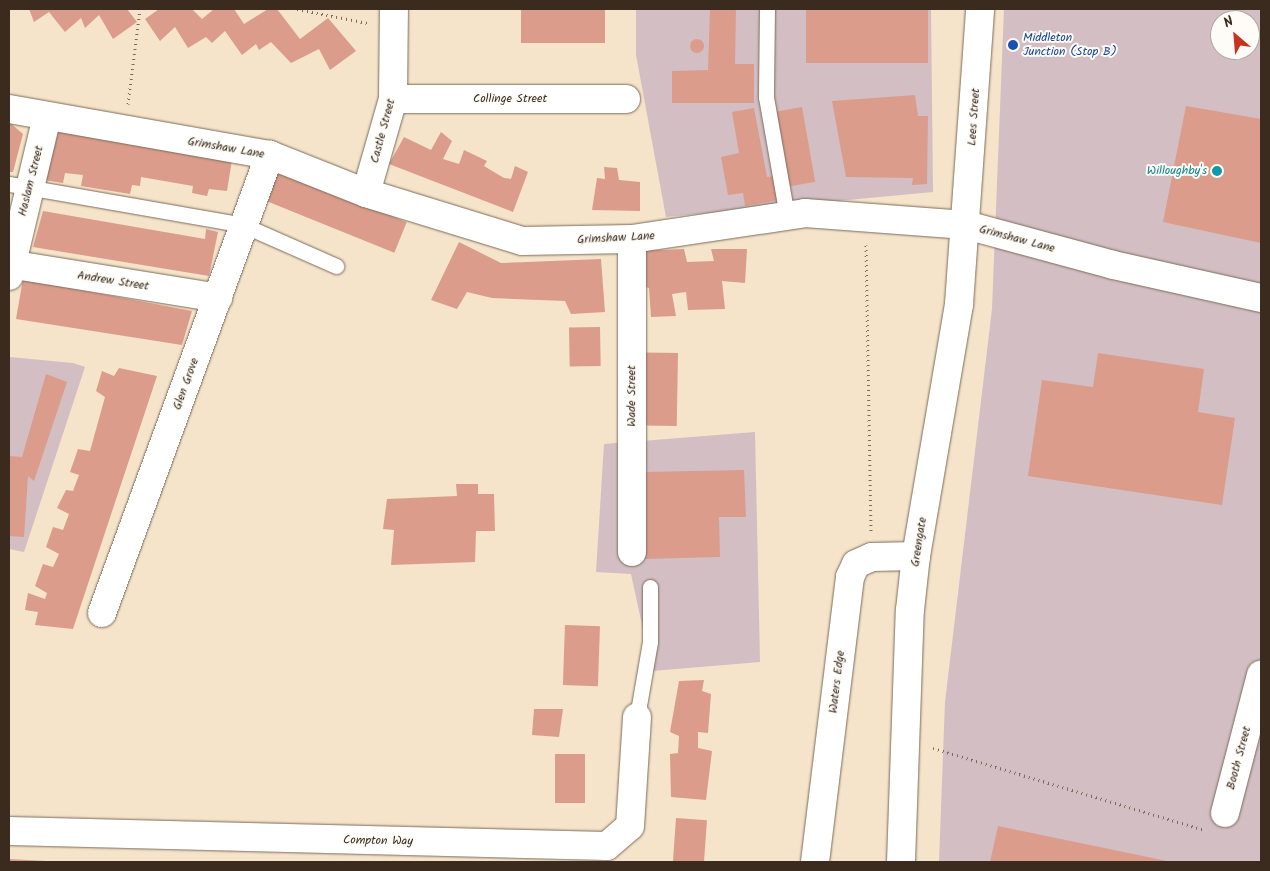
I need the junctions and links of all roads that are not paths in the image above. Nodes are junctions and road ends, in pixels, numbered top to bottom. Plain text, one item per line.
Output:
1 (767, 9) edge
2 (980, 9) edge
3 (394, 18) edge
4 (393, 99) junction
5 (626, 99) dead end
6 (9, 109) edge
7 (46, 116) junction
8 (270, 155) junction
9 (19, 186) edge
10 (366, 193) junction
11 (788, 216) junction
12 (243, 225) junction
13 (966, 225) junction
14 (632, 239) junction
15 (336, 266) dead end
16 (9, 268) edge
17 (218, 298) junction
18 (1261, 298) edge
19 (632, 552) dead end
20 (916, 556) junction
21 (650, 586) dead end
22 (102, 613) dead end
23 (1261, 675) edge
24 (637, 717) joint
25 (1225, 813) road end
26 (9, 831) edge
27 (814, 862) edge
28 (901, 862) edge

1 - 11 lane
2 - 13 street, Lees Street
3 - 4 street, Castle Street
4 - 5 street, Collinge Street
4 - 10 street, Castle Street
6 - 7 street, Grimshaw Lane
7 - 8 street, Grimshaw Lane
7 - 9 street, Haslam Street
8 - 10 street, Grimshaw Lane
8 - 12 street, Glen Grove
9 - 12 lane
9 - 16 street, Haslam Street
10 - 14 street, Grimshaw Lane
11 - 13 street, Grimshaw Lane
11 - 14 street, Grimshaw Lane
12 - 15 lane
12 - 17 street, Glen Grove
13 - 18 street, Grimshaw Lane
13 - 20 street, Greengate
14 - 19 street, Wade Street
16 - 17 street, Andrew Street
17 - 22 street, Glen Grove
20 - 27 street, Waters Edge
20 - 28 street, Greengate
21 - 24 lane
23 - 25 street, Booth Street
24 - 26 street, Compton Way

